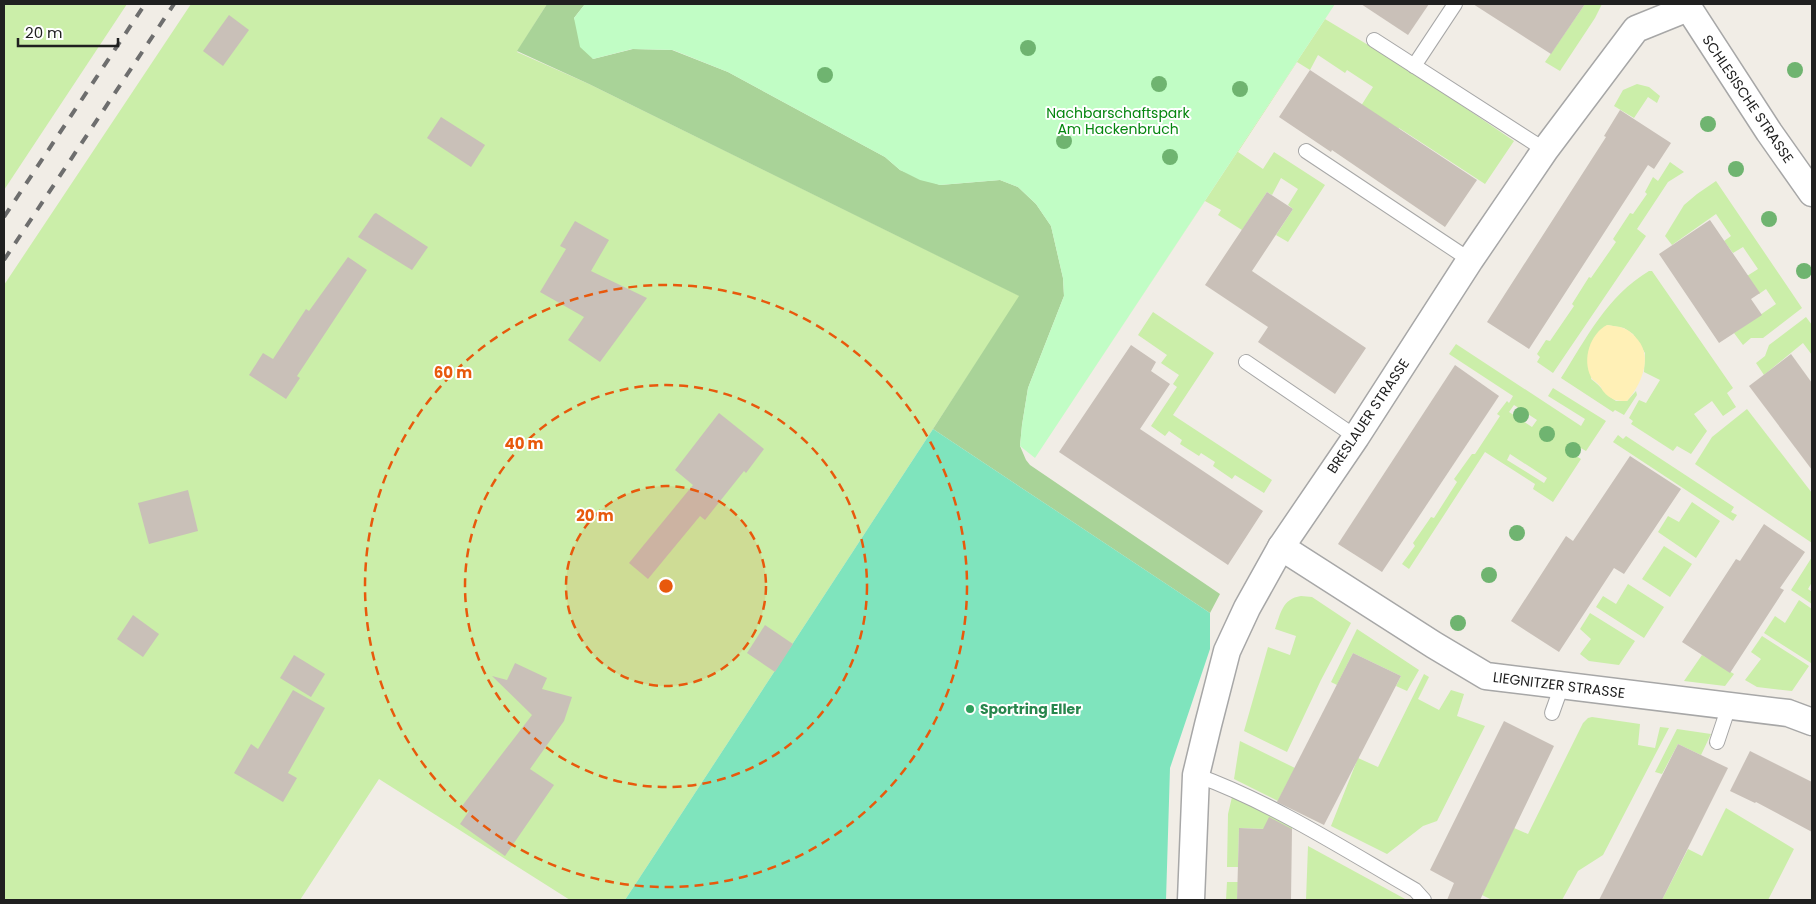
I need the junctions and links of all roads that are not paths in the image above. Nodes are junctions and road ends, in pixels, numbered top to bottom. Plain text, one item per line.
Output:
1 (1455, 4) edge
2 (1687, 6) edge
3 (1374, 40) dead end
4 (1414, 66) junction
5 (1545, 150) junction
6 (1306, 152) dead end
7 (1812, 194) edge
8 (1470, 260) junction
9 (1246, 362) dead end
10 (1356, 437) junction
11 (1281, 547) junction
12 (1562, 685) junction
13 (1729, 706) junction
14 (1552, 713) dead end
15 (1812, 722) edge
16 (1717, 742) dead end
17 (1196, 775) junction
18 (1191, 900) edge
19 (1424, 900) edge

1 - 4 lane
2 - 5 street, BRESLAUER STRASSE
2 - 7 street, SCHLESISCHE STRASSE
3 - 4 lane
4 - 5 lane
5 - 8 street, BRESLAUER STRASSE
6 - 8 lane
8 - 10 street, BRESLAUER STRASSE
9 - 10 lane
10 - 11 street, BRESLAUER STRASSE
11 - 12 street, LIEGNITZER STRASSE
11 - 17 street, BRESLAUER STRASSE
12 - 13 street, LIEGNITZER STRASSE
12 - 14 lane
13 - 15 street, LIEGNITZER STRASSE
13 - 16 lane
17 - 18 street, BRESLAUER STRASSE
17 - 19 lane

